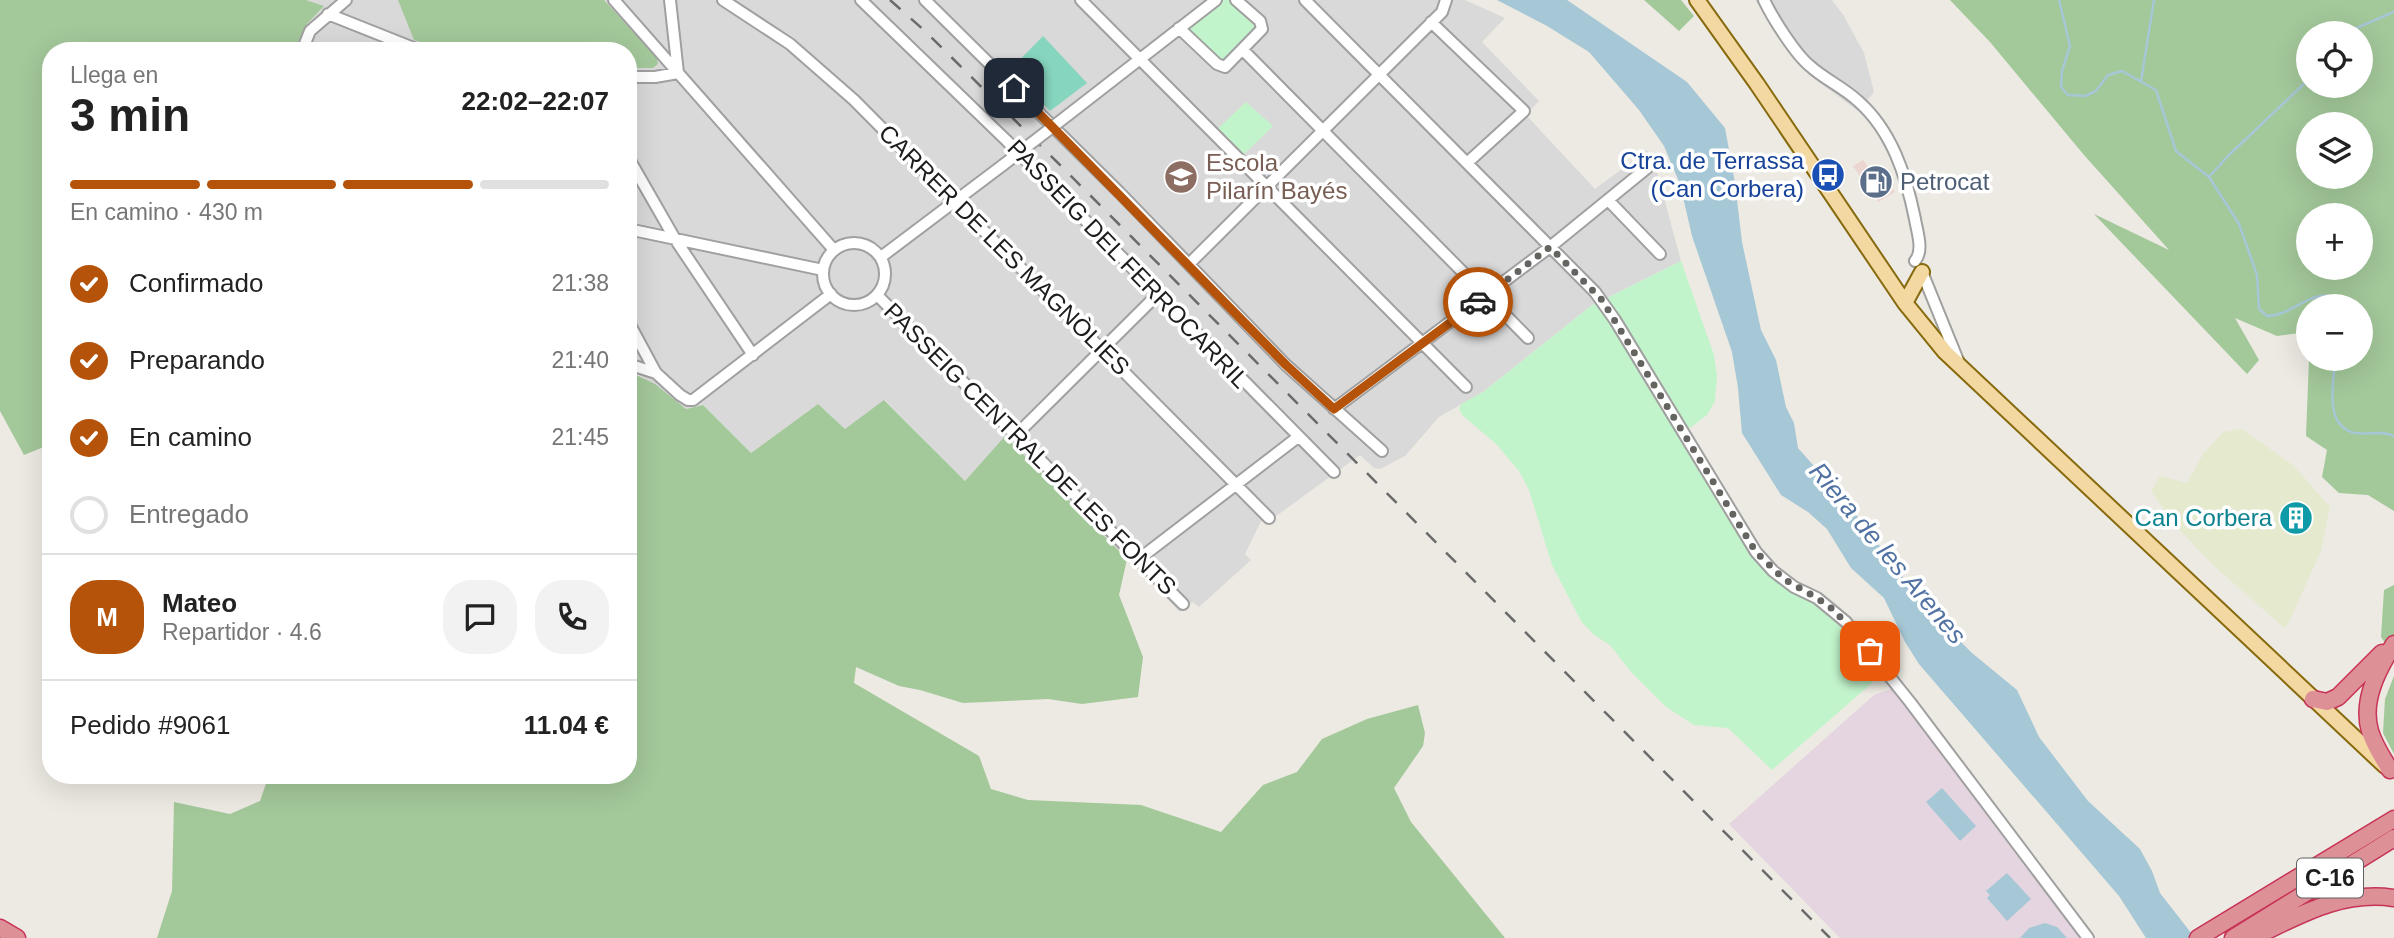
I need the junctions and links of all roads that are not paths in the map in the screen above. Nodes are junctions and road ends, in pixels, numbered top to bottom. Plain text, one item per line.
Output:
1 (346, 0) edge
2 (614, 0) edge
3 (670, 0) edge
4 (723, 0) edge
5 (861, 0) edge
6 (927, 0) edge
7 (1081, 0) edge
8 (1216, 0) edge
9 (1237, 0) edge
10 (1306, 0) edge
11 (1446, 0) edge
12 (1697, 0) edge
13 (1764, 0) edge
14 (328, 14) junction
15 (1432, 22) junction
16 (1179, 28) junction
17 (306, 42) edge
18 (398, 42) edge
19 (1243, 50) junction
20 (1140, 58) junction
21 (678, 73) junction
22 (1378, 75) junction
23 (637, 77) edge
24 (1322, 130) junction
25 (1467, 163) junction
26 (1647, 168) dead end
27 (637, 173) edge
28 (1266, 186) junction
29 (954, 201) junction
30 (1609, 201) junction
31 (637, 231) edge
32 (675, 239) junction
33 (1550, 247) junction
34 (834, 250) junction
35 (1660, 254) dead end
36 (881, 257) junction
37 (1189, 264) junction
38 (823, 270) junction
39 (1918, 272) junction
40 (1888, 278) junction
41 (831, 294) junction
42 (877, 295) junction
43 (1157, 295) junction
44 (1486, 295) junction
45 (1905, 303) junction
46 (637, 338) edge
47 (1528, 338) dead end
48 (1422, 343) junction
49 (1103, 349) junction
50 (753, 355) junction
51 (637, 366) edge
52 (1964, 372) junction
53 (656, 373) junction
54 (1466, 387) dead end
55 (1334, 409) junction
56 (1016, 435) junction
57 (1298, 437) junction
58 (1382, 451) dead end
59 (1334, 472) dead end
60 (1237, 486) junction
61 (1269, 518) dead end
62 (1139, 559) junction
63 (1183, 604) dead end
64 (2394, 642) edge
65 (2313, 699) junction
66 (2392, 772) edge
67 (2394, 807) edge
68 (2394, 818) edge
69 (2394, 838) edge
70 (2320, 866) junction
71 (2394, 898) edge
72 (0, 928) edge
73 (2261, 930) edge
74 (17, 938) edge
75 (2088, 938) edge
76 (2198, 938) edge
77 (2232, 938) edge

1 - 14 street
2 - 21 street
3 - 21 street
4 - 29 street, CARRER DE LES MAGNÒLIES
5 - 43 street, PASSEIG DEL FERROCARRIL
6 - 37 street, PASSEIG DEL FERROCARRIL
7 - 20 street
8 - 16 street
9 - 19 street
10 - 22 street
11 - 15 street
12 - 40 main road
13 - 39 street
14 - 17 street
14 - 18 street
15 - 22 street
15 - 25 street
16 - 19 street
16 - 20 street
19 - 24 street
20 - 28 street
20 - 29 street, bridge
21 - 23 street
21 - 34 street
22 - 24 street
22 - 25 street
24 - 28 street
24 - 44 street
25 - 33 street
26 - 30 street
27 - 32 street
28 - 37 street
28 - 48 street
29 - 36 street
29 - 49 street, CARRER DE LES MAGNÒLIES
30 - 33 street
30 - 35 street
31 - 32 street
32 - 38 street
32 - 50 street
33 - 44 street
33 - 75 street
34 - 36 street
34 - 38 street
36 - 42 street
37 - 55 street, PASSEIG DEL FERROCARRIL
38 - 41 street
39 - 40 main road
39 - 45 main road
39 - 52 street
40 - 45 main road
41 - 42 street
41 - 50 street
42 - 56 street, PASSEIG CENTRAL DE LES FONTS
43 - 49 street
43 - 57 street, PASSEIG DEL FERROCARRIL
44 - 47 street
44 - 48 street
45 - 52 main road
46 - 53 street
48 - 54 street
48 - 55 street
49 - 56 street
49 - 60 street, CARRER DE LES MAGNÒLIES
50 - 53 street
51 - 53 street
52 - 65 main road
55 - 58 street, PASSEIG DEL FERROCARRIL
56 - 62 street, PASSEIG CENTRAL DE LES FONTS
57 - 59 street, PASSEIG DEL FERROCARRIL
57 - 60 street
60 - 61 street, CARRER DE LES MAGNÒLIES
60 - 62 street
62 - 63 street, PASSEIG CENTRAL DE LES FONTS
64 - 65 highway
64 - 66 highway
65 - 66 main road
67 - 70 highway
68 - 70 highway, C-16
69 - 73 highway, C-16
70 - 76 highway, C-16
71 - 73 highway
72 - 74 highway
73 - 77 highway, C-16

